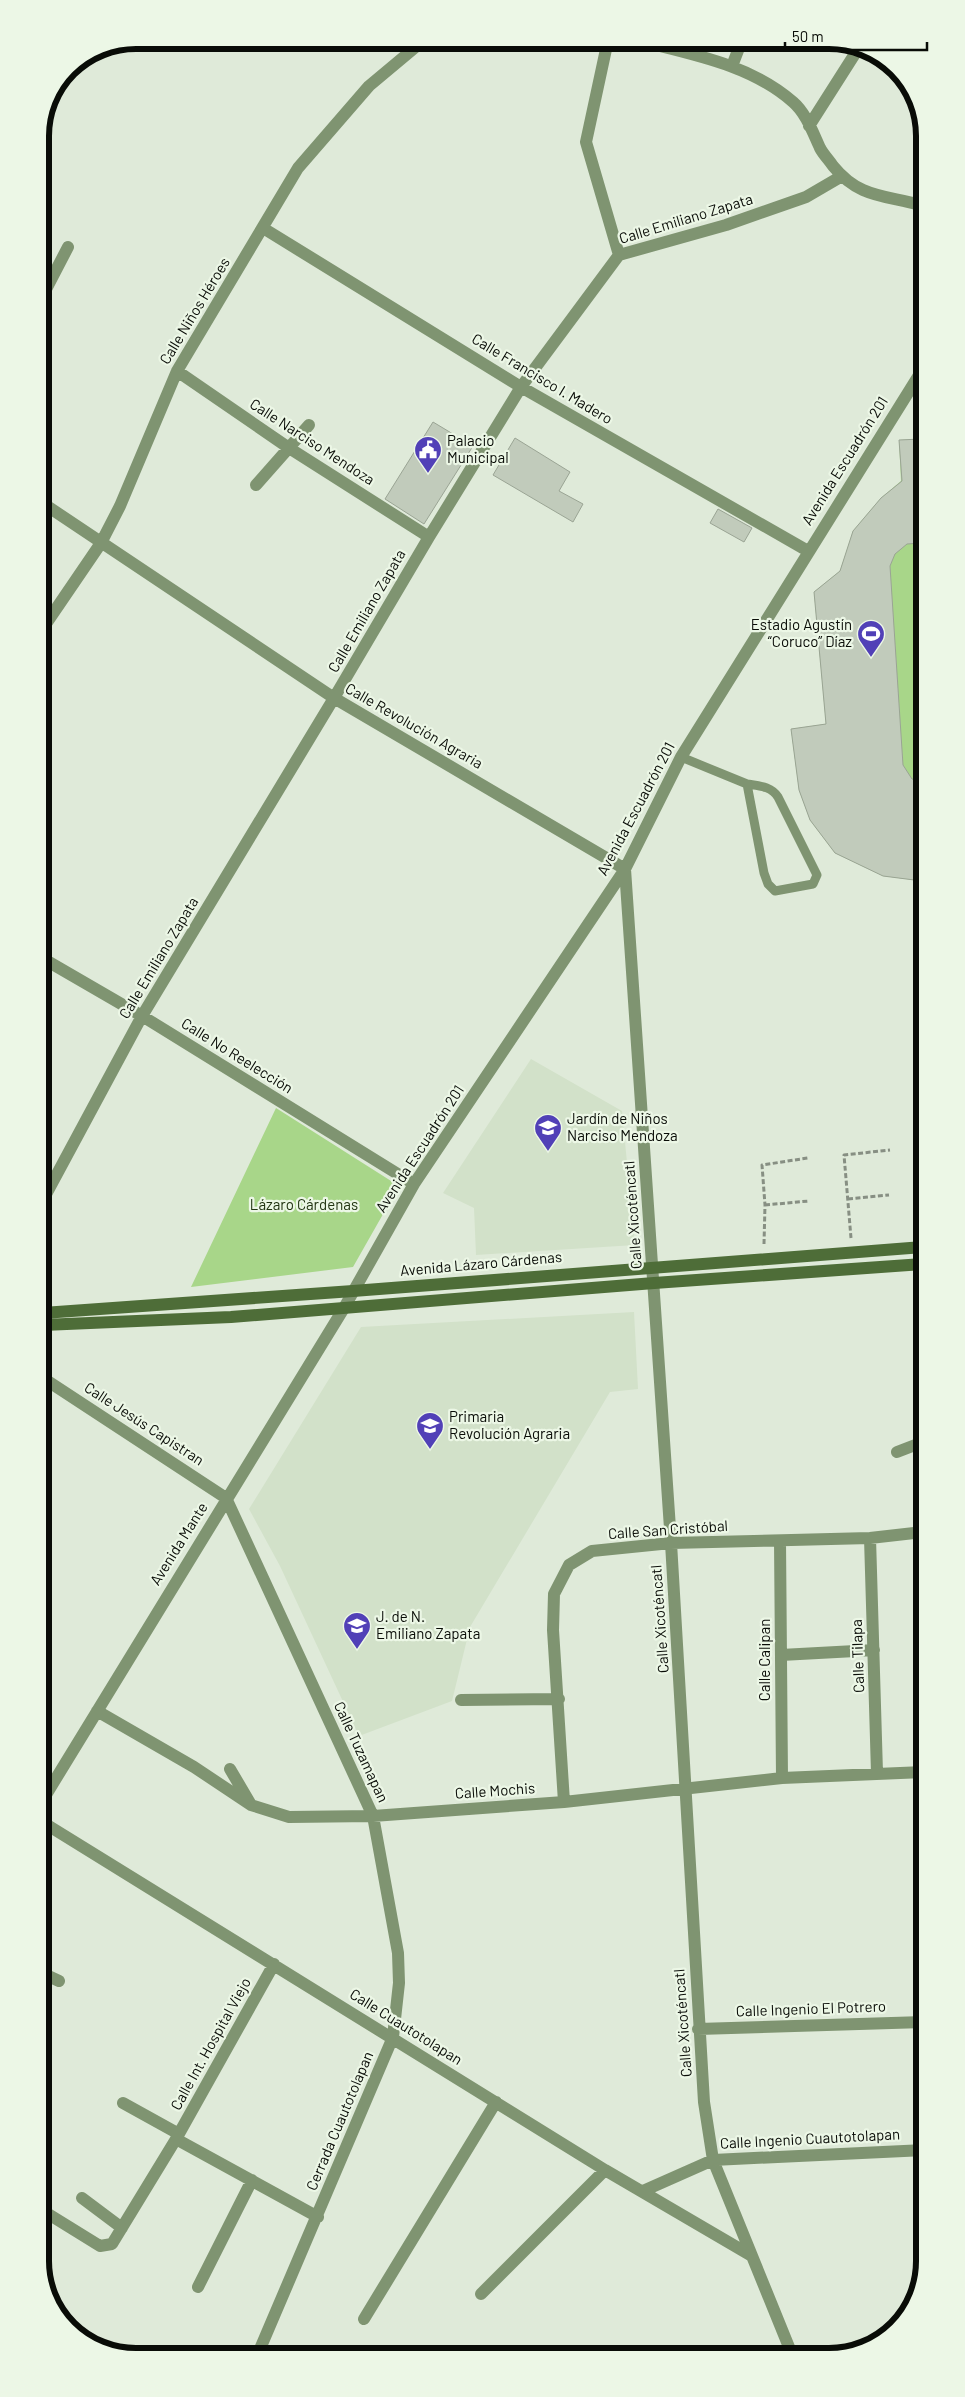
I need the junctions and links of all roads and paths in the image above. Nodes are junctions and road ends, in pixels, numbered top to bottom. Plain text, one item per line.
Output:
1 (413, 49) edge
2 (606, 49) edge
3 (669, 49) edge
4 (739, 49) edge
5 (856, 53) edge
6 (732, 66) junction
7 (809, 126) junction
8 (842, 176) junction
9 (916, 204) edge
10 (263, 228) junction
11 (68, 247) dead end
12 (619, 255) junction
13 (49, 284) edge
14 (177, 371) junction
15 (916, 380) edge
16 (521, 387) junction
17 (309, 425) dead end
18 (289, 448) junction
19 (256, 485) dead end
20 (49, 507) edge
21 (429, 537) junction
22 (101, 543) junction
23 (808, 551) junction
24 (49, 620) edge
25 (334, 698) junction
26 (681, 757) junction
27 (747, 784) junction
28 (625, 868) junction
29 (49, 962) edge
30 (142, 1016) junction
31 (890, 1150) dead end
32 (808, 1158) dead end
33 (414, 1184) junction
34 (49, 1187) edge
35 (889, 1195) dead end
36 (848, 1199) junction
37 (809, 1201) dead end
38 (765, 1205) junction
39 (916, 1246) edge
40 (852, 1251) junction
41 (764, 1257) junction
42 (916, 1264) edge
43 (653, 1266) junction
44 (654, 1283) junction
45 (352, 1291) junction
46 (344, 1308) junction
47 (49, 1313) edge
48 (49, 1325) edge
49 (49, 1382) edge
50 (916, 1445) edge
51 (897, 1452) dead end
52 (226, 1498) junction
53 (916, 1533) edge
54 (870, 1538) junction
55 (780, 1541) junction
56 (671, 1543) junction
57 (874, 1650) junction
58 (781, 1654) junction
59 (559, 1699) junction
60 (461, 1700) dead end
61 (97, 1711) junction
62 (230, 1768) dead end
63 (916, 1772) edge
64 (878, 1773) junction
65 (782, 1778) junction
66 (686, 1787) junction
67 (49, 1790) edge
68 (564, 1802) junction
69 (251, 1805) junction
70 (373, 1816) junction
71 (49, 1826) edge
72 (274, 1964) junction
73 (49, 1976) edge
74 (59, 1981) dead end
75 (916, 2022) edge
76 (698, 2029) junction
77 (392, 2037) junction
78 (496, 2102) junction
79 (123, 2103) dead end
80 (178, 2136) junction
81 (916, 2150) edge
82 (713, 2160) junction
83 (604, 2170) junction
84 (252, 2180) junction
85 (643, 2191) junction
86 (82, 2198) dead end
87 (49, 2214) edge
88 (318, 2217) junction
89 (122, 2228) junction
90 (752, 2256) junction
91 (198, 2286) dead end
92 (481, 2294) dead end
93 (364, 2319) dead end
94 (261, 2348) edge
95 (789, 2348) edge

1 - 10 street, Calle Niños Héroes
2 - 12 street
3 - 6 street
4 - 6 street
5 - 7 street
6 - 7 street
7 - 8 street
8 - 9 street
8 - 12 street, Calle Emiliano Zapata
10 - 14 street, Calle Niños Héroes
10 - 16 street, Calle Francisco I. Madero
11 - 13 street
12 - 16 street, Calle Emiliano Zapata
14 - 18 street, Calle Narciso Mendoza
14 - 22 street, Calle Niños Héroes
15 - 23 street, Avenida Escuadrón 201
16 - 21 street, Calle Emiliano Zapata
16 - 23 street, Calle Francisco I. Madero
17 - 18 street
18 - 19 street
18 - 21 street, Calle Narciso Mendoza
20 - 22 street, Calle Revolución Agraria
21 - 25 street, Calle Emiliano Zapata
22 - 24 street, Calle Niños Héroes
22 - 25 street, Calle Revolución Agraria
23 - 26 street, Avenida Escuadrón 201
25 - 28 street, Calle Revolución Agraria
25 - 30 street, Calle Emiliano Zapata
26 - 27 lane
26 - 28 street, Avenida Escuadrón 201
27 - 27 lane
28 - 33 street, Avenida Escuadrón 201
28 - 43 street, Calle Xicoténcatl
29 - 30 street, Calle No Reelección
30 - 33 street, Calle No Reelección
30 - 34 street, Calle Emiliano Zapata
31 - 36 path
32 - 38 path
33 - 45 street, Avenida Escuadrón 201
35 - 36 path
36 - 40 path
37 - 38 path
38 - 41 path
39 - 40 main road, Avenida Lázaro Cárdenas
40 - 41 main road, Avenida Lázaro Cárdenas
41 - 43 main road, Avenida Lázaro Cárdenas
42 - 44 main road
43 - 44 street, Calle Xicoténcatl
43 - 45 main road, Avenida Lázaro Cárdenas
44 - 46 main road
44 - 56 street, Calle Xicoténcatl
45 - 46 street, Avenida Escuadrón 201
45 - 47 main road, Avenida Lázaro Cárdenas
46 - 48 main road
46 - 52 street, Avenida Mante
49 - 52 street, Calle Jesús Capistran
50 - 51 street
52 - 61 street, Avenida Mante
52 - 70 street, Calle Tuzamapan
53 - 54 street, Calle San Cristóbal
54 - 55 street, Calle San Cristóbal
54 - 57 street, Calle Tilapa
55 - 56 street, Calle San Cristóbal
55 - 58 street, Calle Calipan
56 - 59 street, Calle San Cristóbal
56 - 66 street, Calle Xicoténcatl
57 - 58 street
57 - 64 street, Calle Tilapa
58 - 65 street, Calle Calipan
59 - 60 street
59 - 68 street, Calle San Cristóbal
61 - 67 street, Avenida Mante
61 - 69 street, Calle Mochis
62 - 69 street
63 - 64 street, Calle Mochis
64 - 65 street, Calle Mochis
65 - 66 street, Calle Mochis
66 - 68 street, Calle Mochis
66 - 76 street, Calle Xicoténcatl
68 - 70 street, Calle Mochis
69 - 70 street, Calle Mochis
70 - 77 street, Calle Tuzamapan
71 - 72 street, Calle Cuautotolapan
72 - 77 street, Calle Cuautotolapan
72 - 80 street, Calle Int. Hospital Viejo
73 - 74 street
75 - 76 street, Calle Ingenio El Potrero
76 - 82 street, Calle Xicoténcatl
77 - 78 street, Calle Cuautotolapan
77 - 88 street, Cerrada Cuautotolapan
78 - 83 street, Calle Cuautotolapan
78 - 93 street
79 - 80 street
80 - 84 street
80 - 89 street, Calle Int. Hospital Viejo
81 - 82 street, Calle Ingenio Cuautotolapan
82 - 85 street, Calle Ingenio Cuautotolapan
82 - 90 street, Calle Xicoténcatl
83 - 85 street, Calle Cuautotolapan
83 - 92 street
84 - 88 street
84 - 91 street
85 - 90 street, Calle Cuautotolapan
86 - 89 street
87 - 89 street, Calle Int. Hospital Viejo
88 - 94 street, Cerrada Cuautotolapan
90 - 95 street, Calle Xicoténcatl

